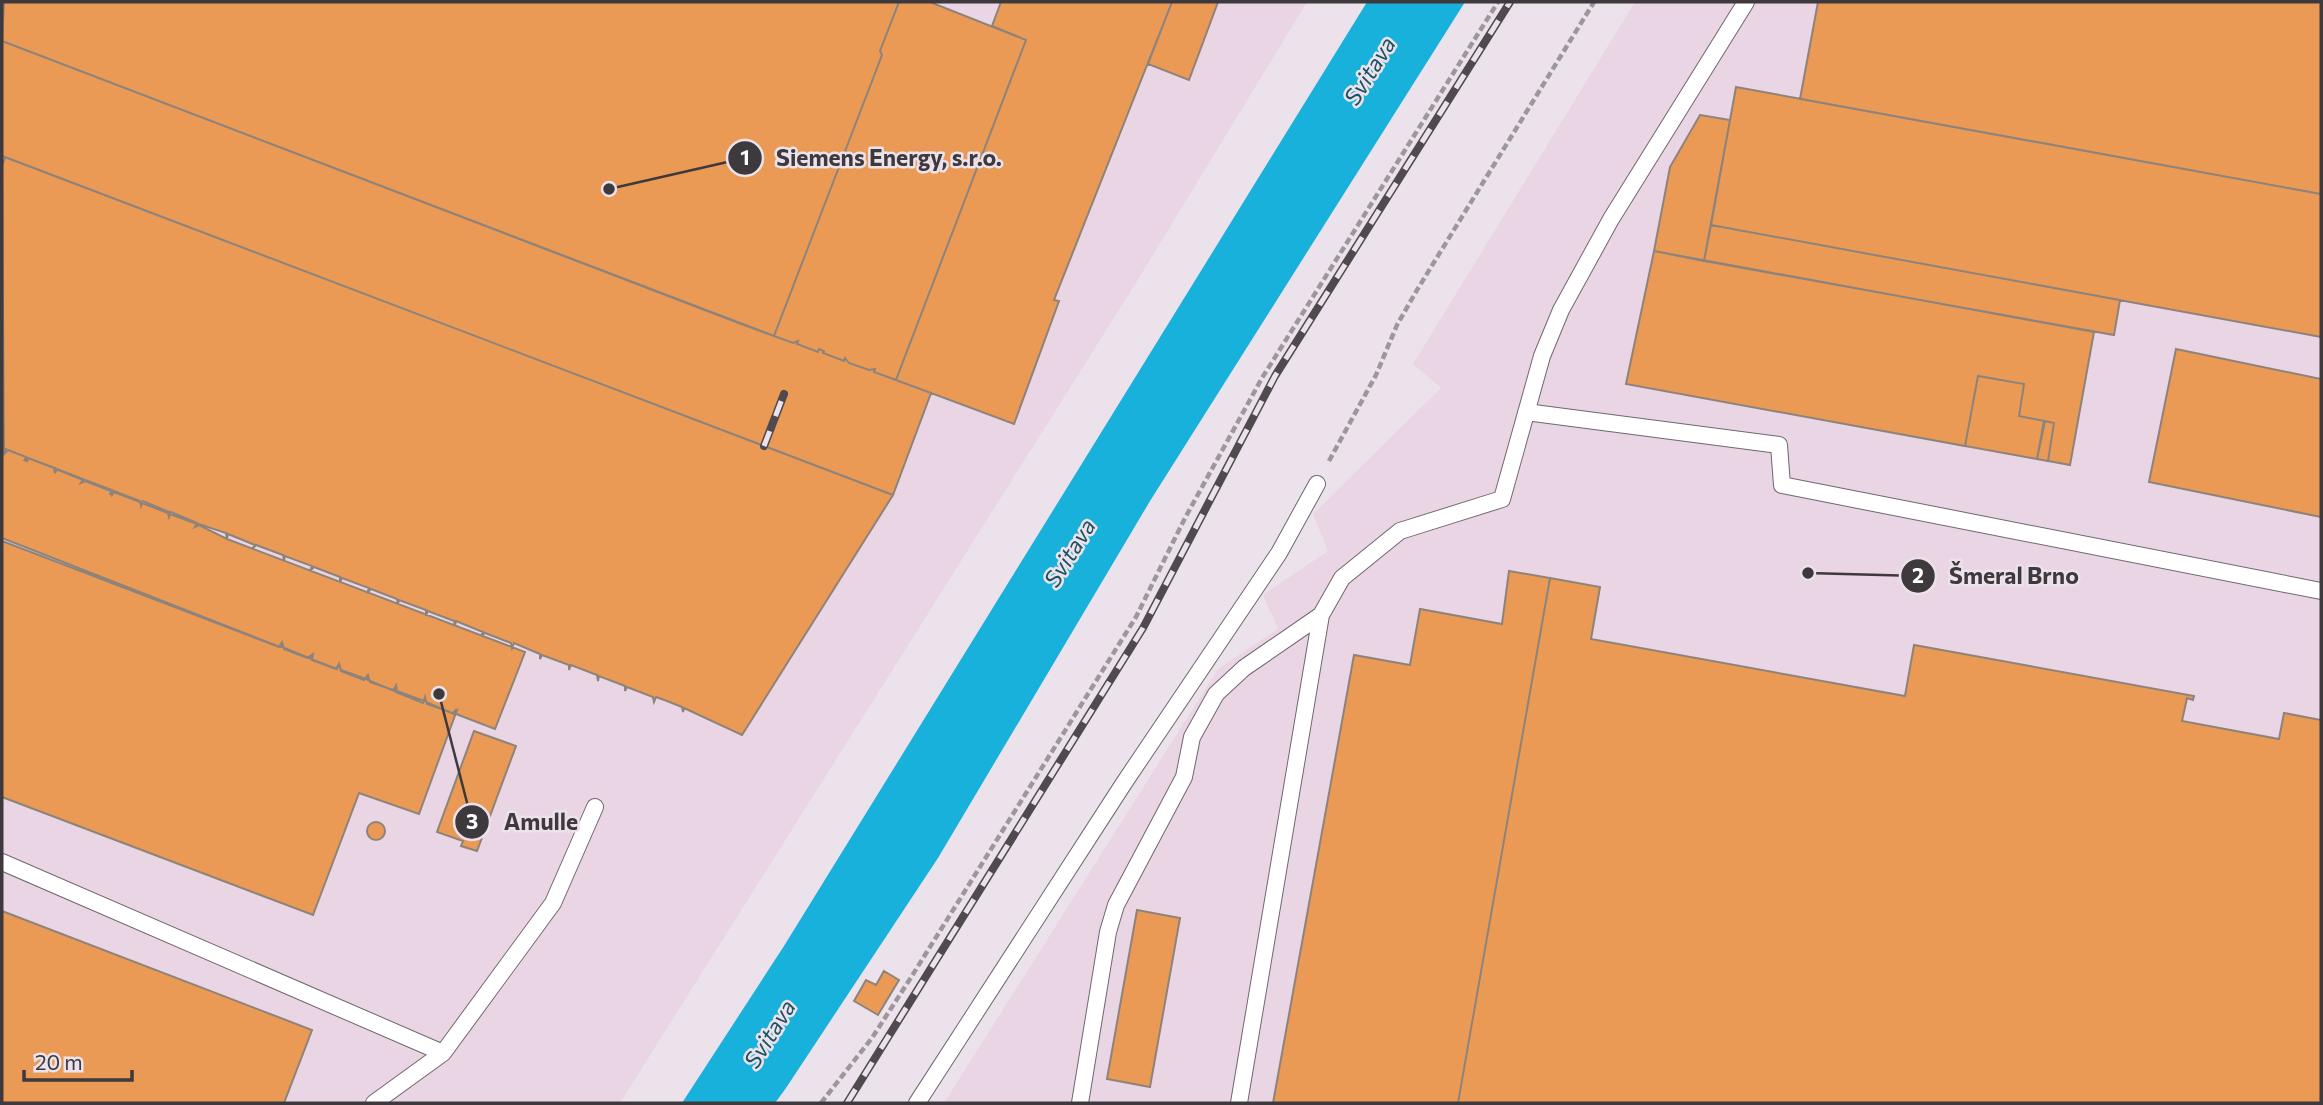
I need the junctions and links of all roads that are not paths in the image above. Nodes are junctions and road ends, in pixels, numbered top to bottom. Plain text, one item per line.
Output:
1 (1746, 2) edge
2 (1526, 412) junction
3 (1317, 484) road end
4 (2321, 591) edge
5 (1321, 615) junction
6 (595, 807) dead end
7 (2, 862) edge
8 (443, 1053) junction
9 (374, 1103) edge
10 (917, 1103) edge
11 (1080, 1103) edge
12 (1239, 1103) edge

1 - 2 lane
2 - 4 lane
2 - 5 lane
3 - 10 lane
5 - 11 lane
5 - 12 lane
6 - 8 lane
7 - 8 lane
8 - 9 lane

